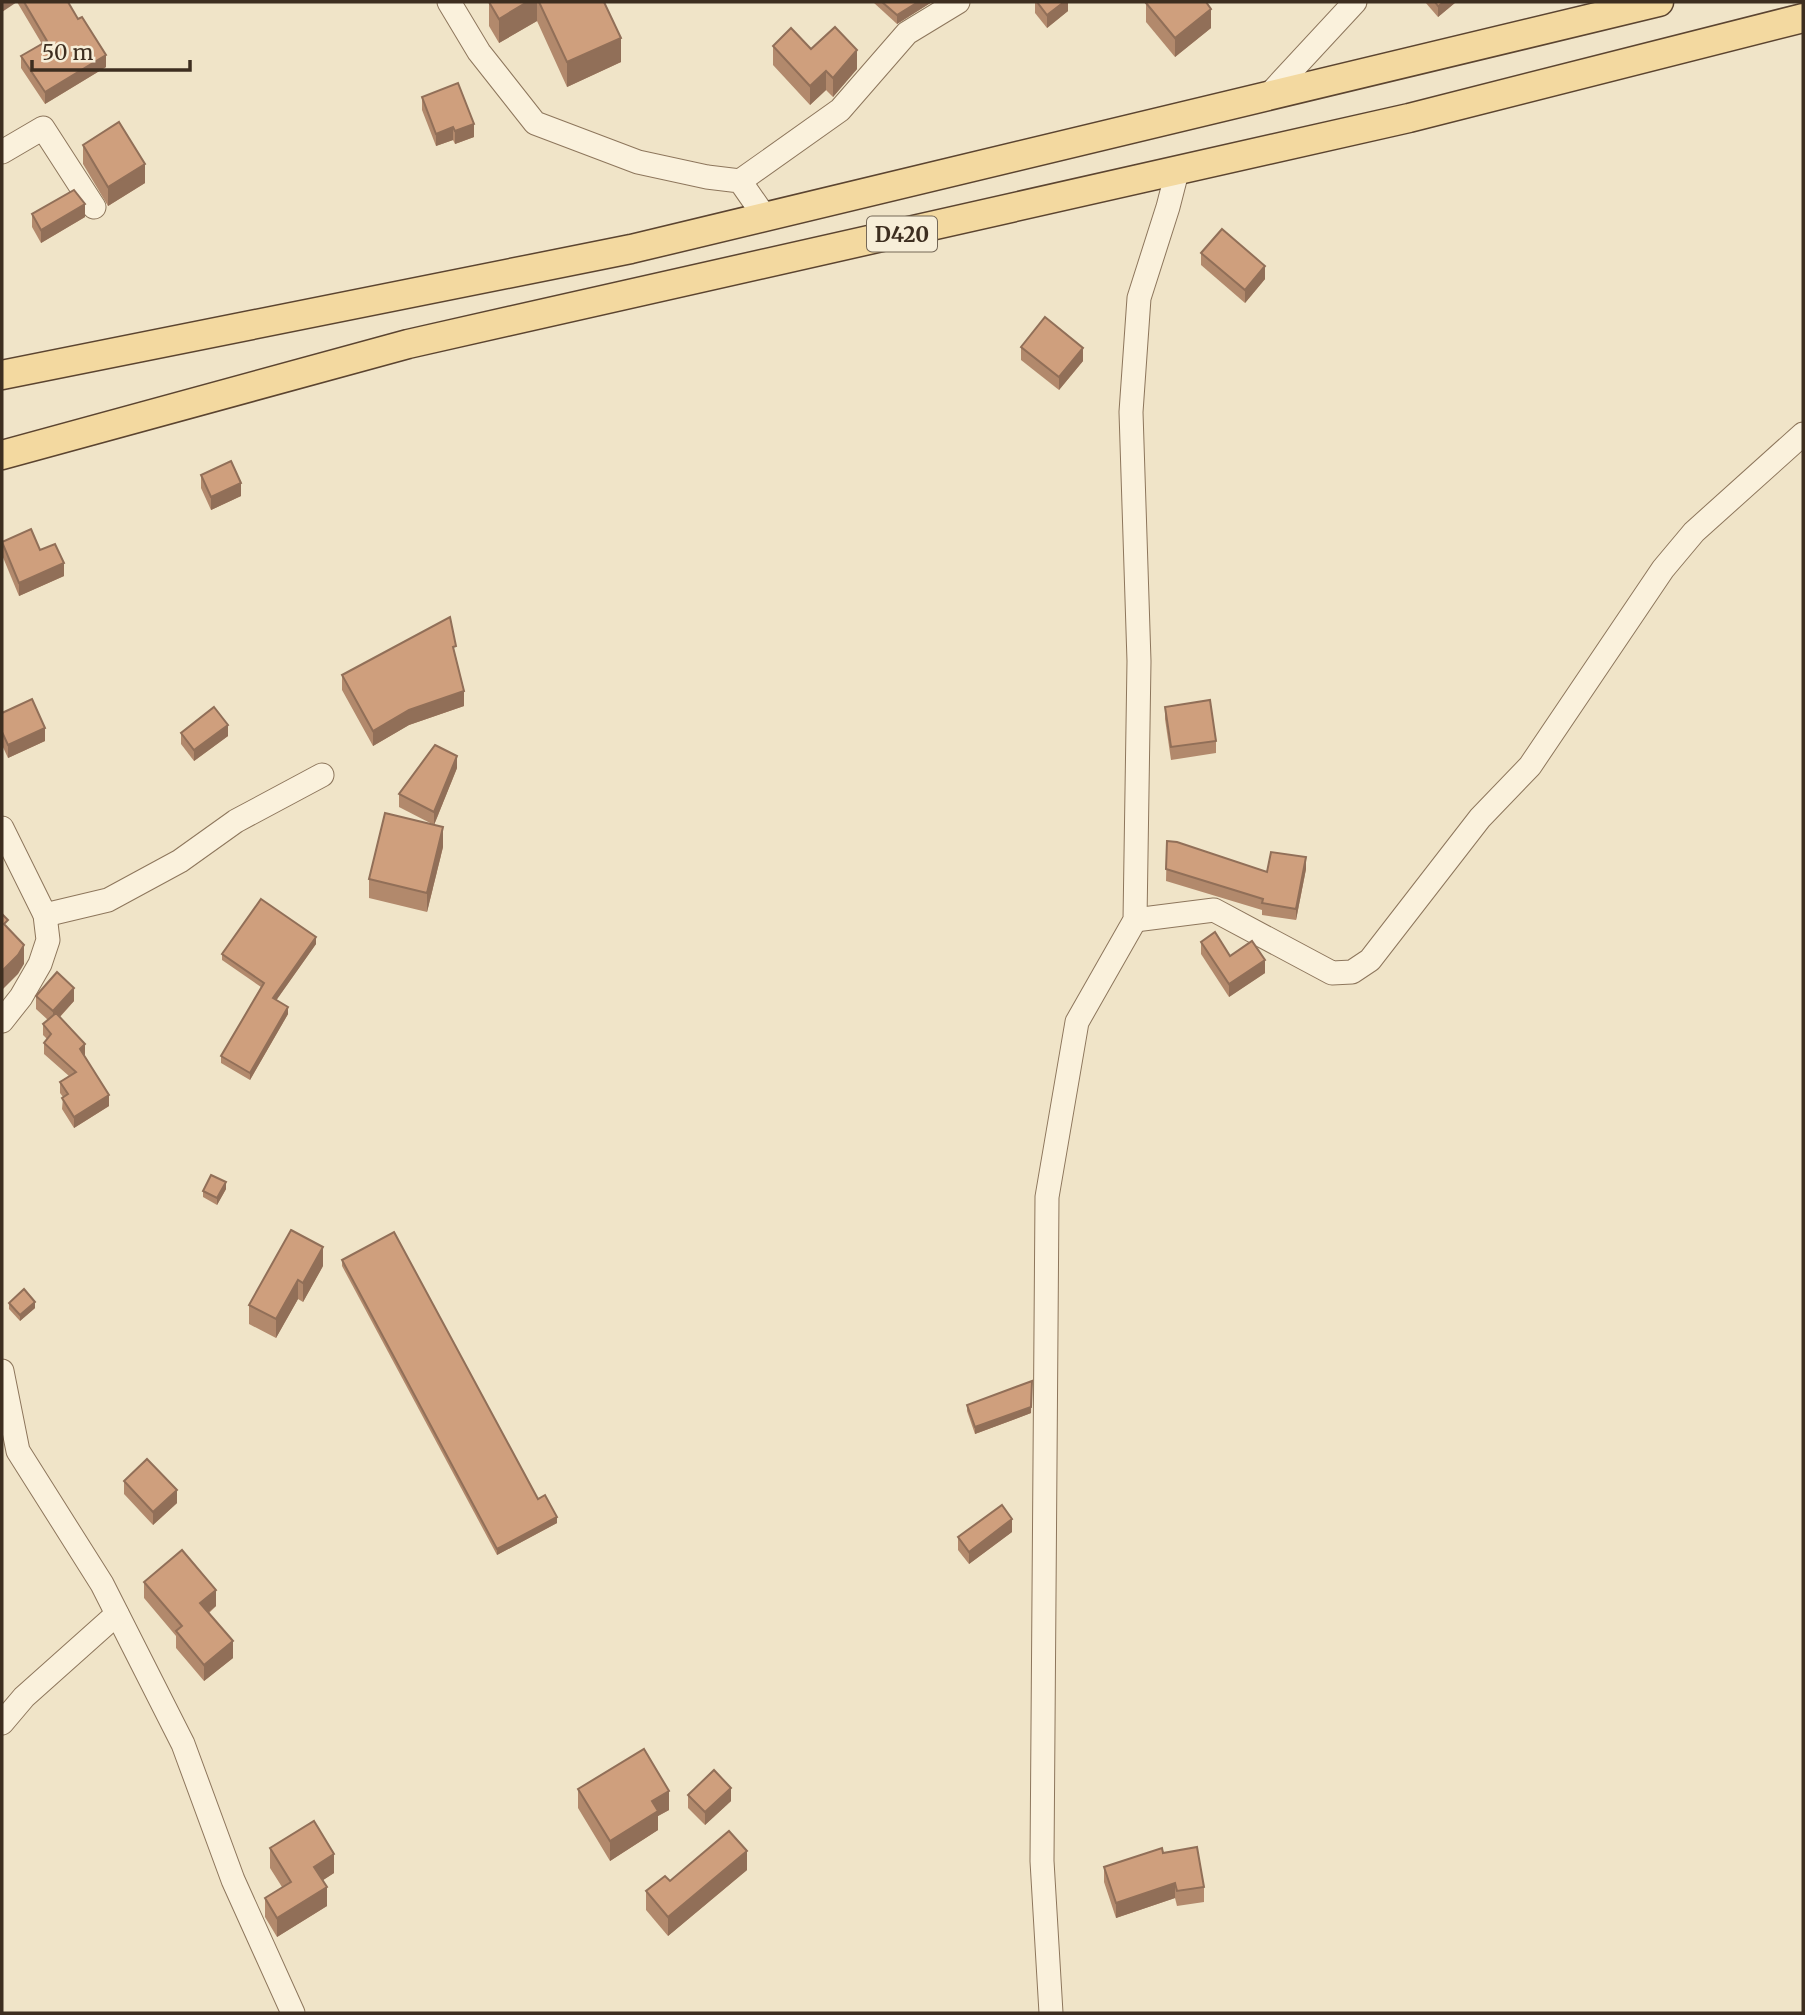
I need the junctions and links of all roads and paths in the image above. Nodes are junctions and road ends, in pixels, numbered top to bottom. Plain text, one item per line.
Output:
1 (449, 2) edge
2 (958, 2) edge
3 (1355, 2) edge
4 (1659, 2) edge
5 (1803, 18) edge
6 (1267, 97) junction
7 (2, 152) edge
8 (1177, 172) junction
9 (740, 181) junction
10 (94, 207) dead end
11 (765, 217) junction
12 (2, 375) edge
13 (1803, 434) edge
14 (2, 455) edge
15 (322, 775) dead end
16 (2, 828) edge
17 (45, 915) junction
18 (1135, 920) junction
19 (2, 1021) edge
20 (2, 1371) edge
21 (117, 1614) junction
22 (2, 1723) edge
23 (293, 2013) edge
24 (1051, 2013) edge

1 - 9 street
2 - 9 street
3 - 6 street
4 - 6 main road, D420
5 - 8 main road, D420
6 - 11 main road, D420
7 - 10 street
8 - 14 main road, D420
8 - 18 street
9 - 11 street
11 - 12 main road, D420
13 - 18 street
15 - 17 street
16 - 17 street
17 - 19 street
18 - 24 street
20 - 21 street
21 - 22 street
21 - 23 street

